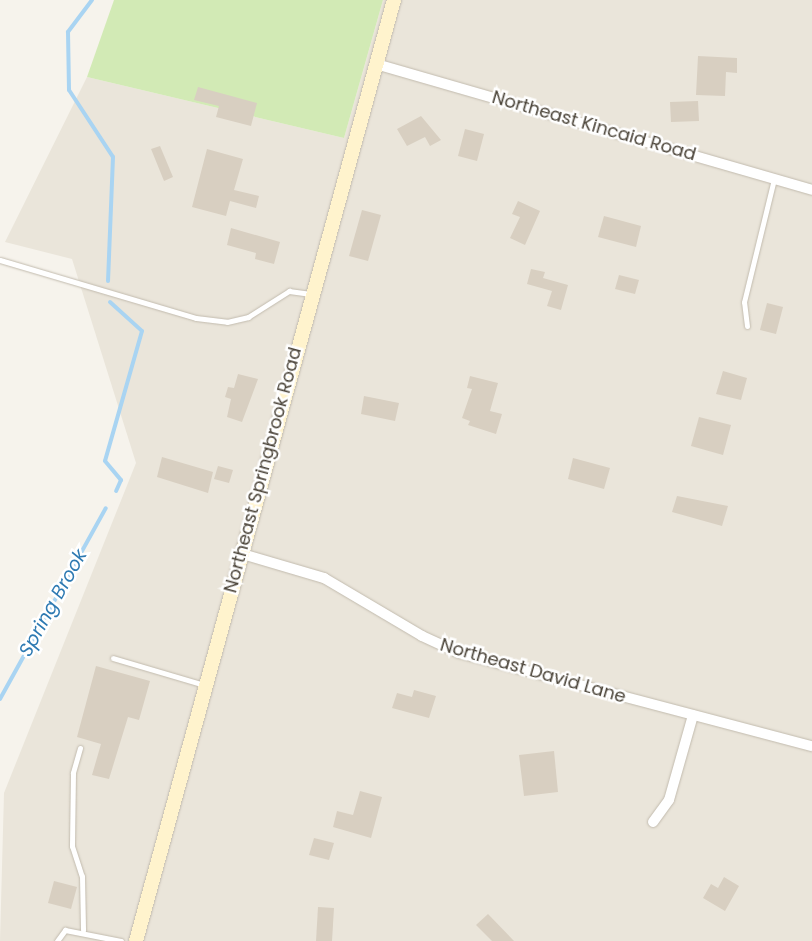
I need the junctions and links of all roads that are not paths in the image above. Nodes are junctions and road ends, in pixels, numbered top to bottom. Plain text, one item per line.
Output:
1 (394, 0) edge
2 (376, 64) junction
3 (774, 179) junction
4 (812, 190) edge
5 (0, 260) edge
6 (312, 294) junction
7 (747, 326) dead end
8 (240, 553) junction
9 (113, 658) dead end
10 (204, 685) junction
11 (693, 715) junction
12 (812, 746) edge
13 (80, 748) dead end
14 (653, 822) dead end
15 (83, 930) junction
16 (57, 941) edge
17 (121, 941) edge
18 (136, 941) edge

1 - 2 street, Northeast Springbrook Road
2 - 3 street, Northeast Kincaid Road
2 - 6 street, Northeast Springbrook Road
3 - 4 street, Northeast Kincaid Road
3 - 7 lane
5 - 6 lane
6 - 8 street, Northeast Springbrook Road
8 - 10 street, Northeast Springbrook Road
8 - 11 street, Northeast David Lane
9 - 10 lane
10 - 18 street, Northeast Springbrook Road
11 - 12 street, Northeast David Lane
11 - 14 street
13 - 15 lane
15 - 16 lane
15 - 17 lane

